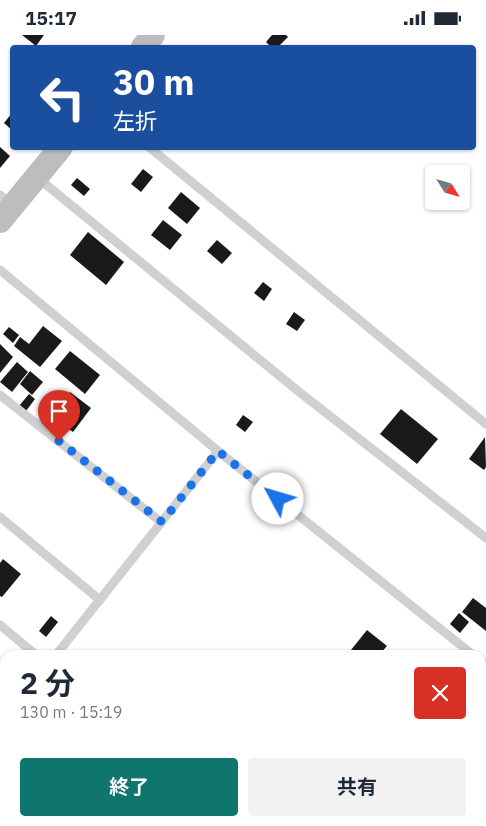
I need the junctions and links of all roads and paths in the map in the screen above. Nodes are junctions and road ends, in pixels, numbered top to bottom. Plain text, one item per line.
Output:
1 (154, 35) edge
2 (145, 45) edge
3 (59, 150) edge
4 (153, 150) edge
5 (37, 176) junction
6 (4, 207) edge
7 (0, 270) edge
8 (0, 395) edge
9 (486, 424) edge
10 (218, 451) junction
11 (0, 517) edge
12 (162, 522) junction
13 (486, 538) edge
14 (100, 600) junction
15 (0, 625) edge
16 (30, 650) edge
17 (60, 650) edge
18 (467, 650) edge

1 - 2 main road
3 - 5 main road
4 - 9 lane
5 - 6 main road
5 - 13 lane
7 - 10 lane
8 - 12 lane
10 - 12 lane
10 - 18 lane
11 - 14 lane
12 - 14 lane
14 - 17 lane
15 - 16 lane

